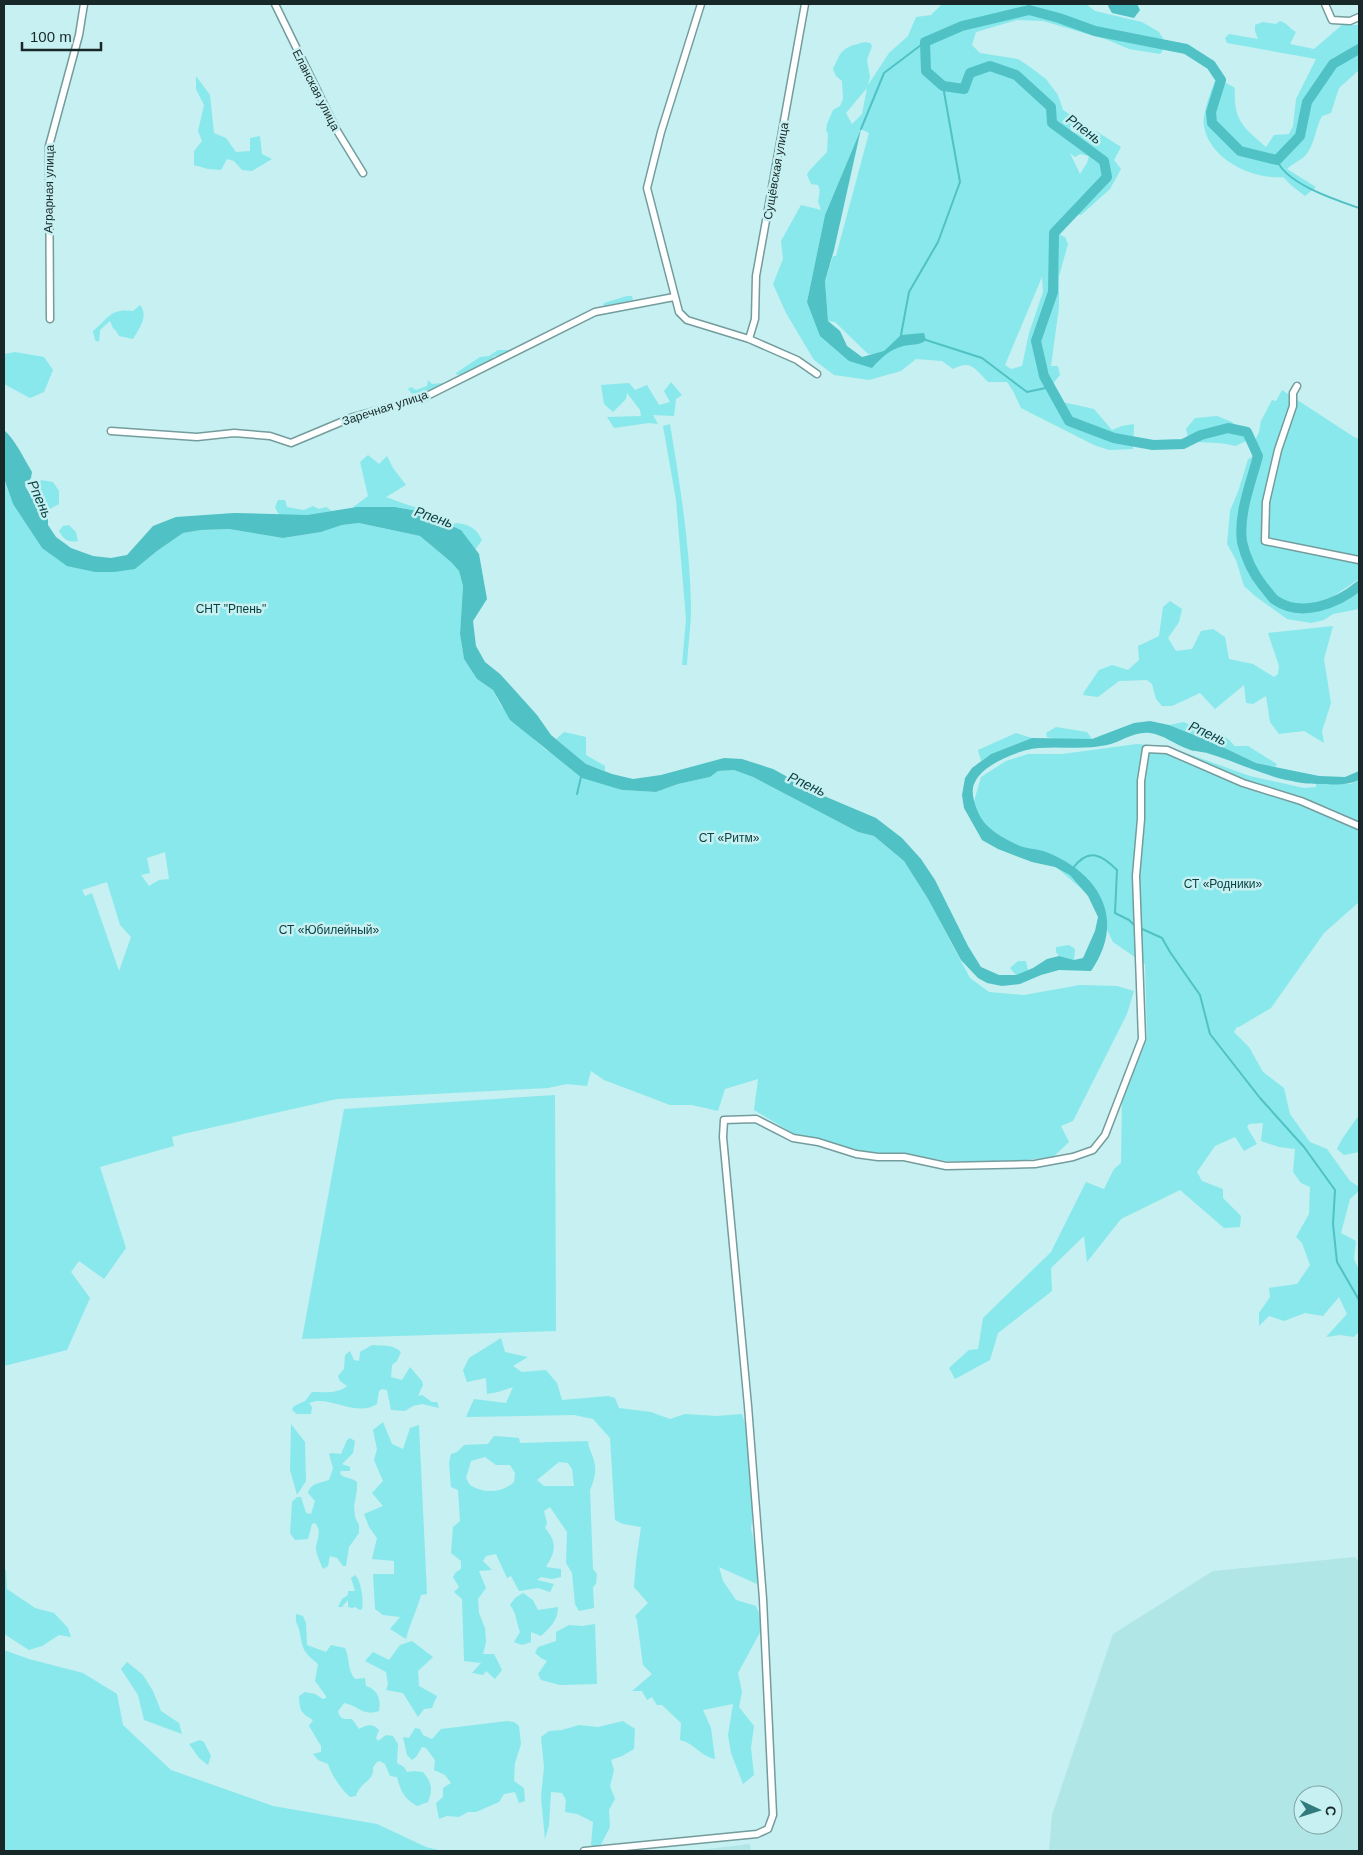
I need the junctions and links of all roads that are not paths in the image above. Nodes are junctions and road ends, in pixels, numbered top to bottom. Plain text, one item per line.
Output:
1 (84, 4) edge
2 (275, 4) edge
3 (701, 4) edge
4 (806, 4) edge
5 (1325, 4) edge
6 (1359, 17) edge
7 (363, 173) dead end
8 (674, 297) junction
9 (50, 319) dead end
10 (749, 339) junction
11 (817, 374) dead end
12 (1297, 386) dead end
13 (111, 431) dead end
14 (1359, 560) edge
15 (1359, 826) edge
16 (584, 1851) edge

1 - 9 street, Аграрная улица
2 - 7 street, Еланская улица
3 - 8 street
4 - 10 street, Сущёвская улица
5 - 6 street
8 - 10 street
8 - 13 street, Заречная улица
10 - 11 street
12 - 14 street
15 - 16 street

